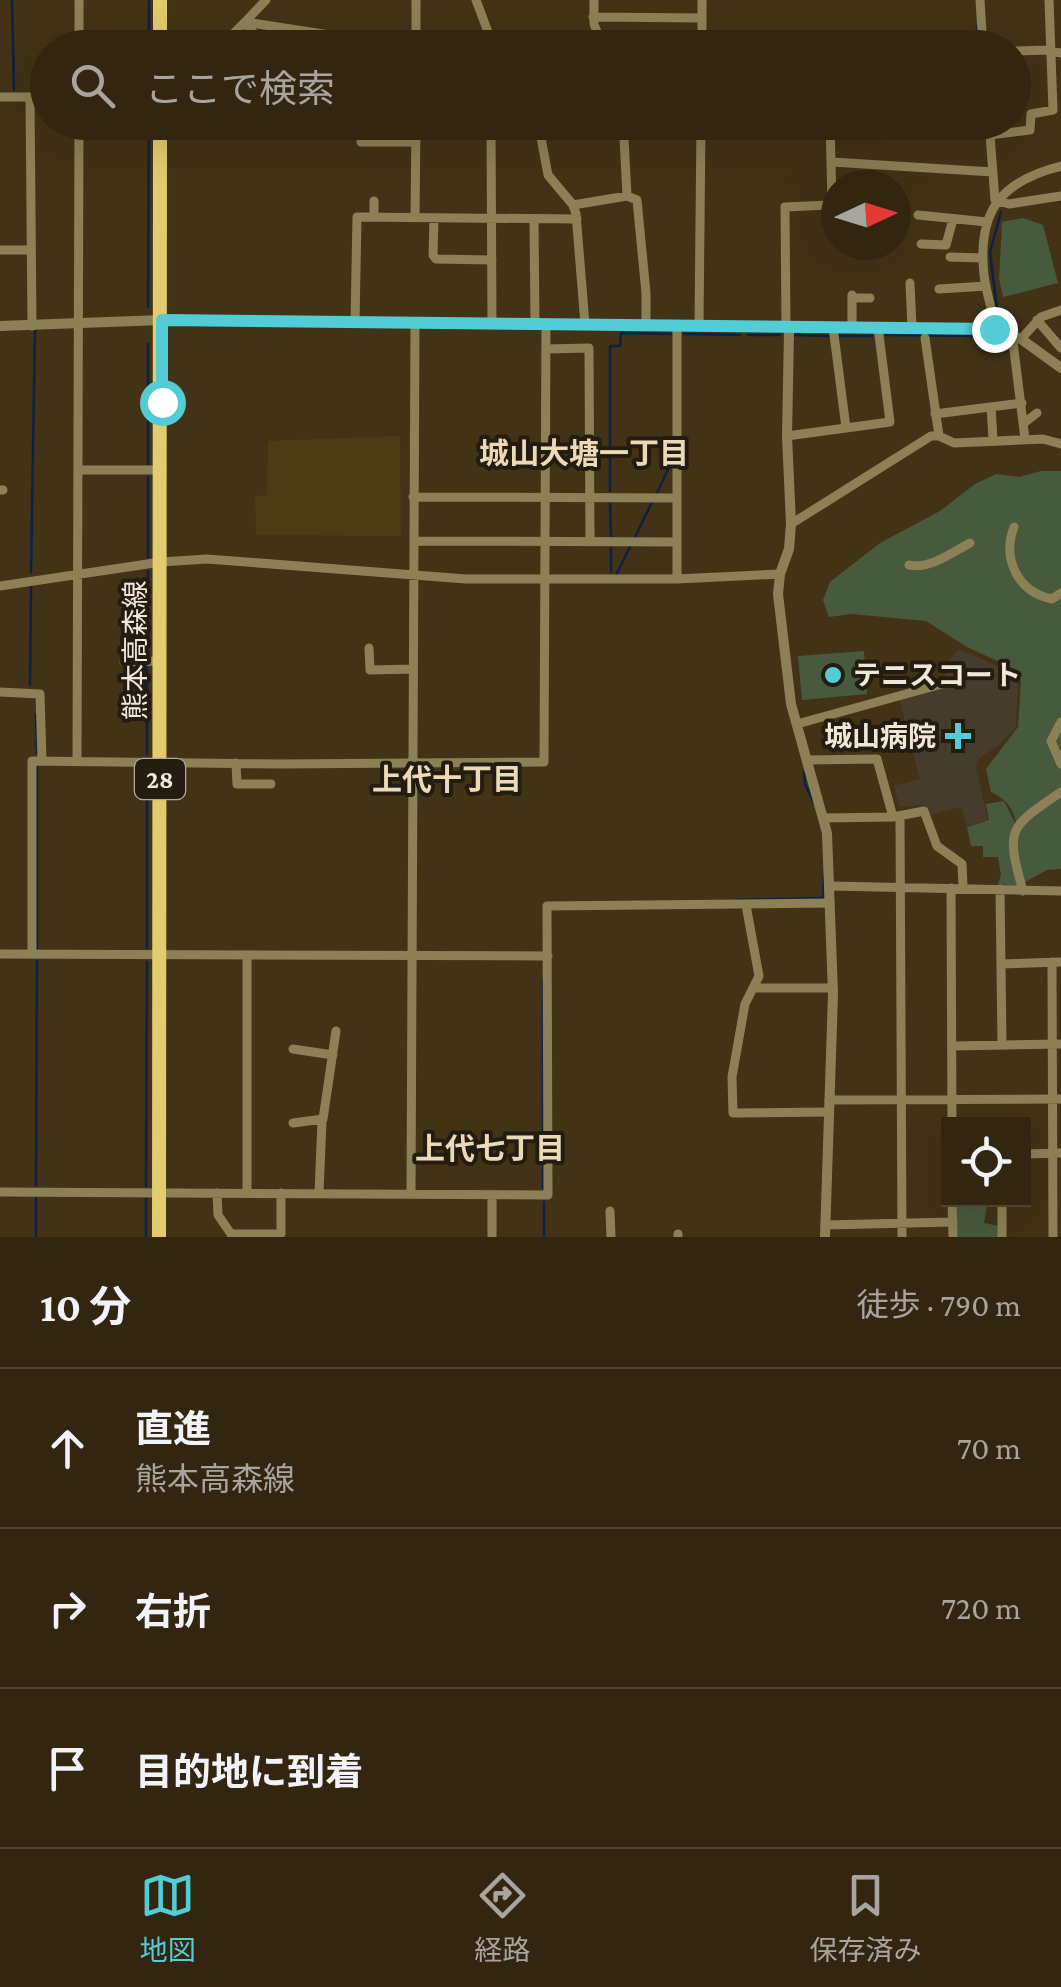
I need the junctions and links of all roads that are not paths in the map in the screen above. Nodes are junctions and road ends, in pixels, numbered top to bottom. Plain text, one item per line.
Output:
1 (79, 0) edge
2 (160, 0) edge
3 (266, 0) edge
4 (416, 0) edge
5 (476, 0) edge
6 (594, 0) edge
7 (702, 0) edge
8 (980, 0) edge
9 (1049, 2) edge
10 (1061, 3) edge
11 (594, 18) junction
12 (702, 18) junction
13 (245, 22) junction
14 (80, 30) edge
15 (160, 30) edge
16 (237, 30) edge
17 (251, 30) edge
18 (297, 30) edge
19 (416, 30) edge
20 (487, 30) edge
21 (597, 30) edge
22 (702, 30) edge
23 (982, 30) edge
24 (1056, 51) edge
25 (0, 97) edge
26 (30, 97) edge
27 (1031, 114) edge
28 (30, 140) edge
29 (79, 140) edge
30 (160, 140) edge
31 (491, 140) edge
32 (541, 140) edge
33 (624, 140) edge
34 (701, 140) edge
35 (831, 140) edge
36 (990, 140) edge
37 (360, 142) dead end
38 (416, 142) joint
39 (832, 162) junction
40 (1061, 166) edge
41 (993, 172) junction
42 (628, 196) junction
43 (1061, 196) edge
44 (374, 201) dead end
45 (997, 202) junction
46 (573, 205) junction
47 (918, 216) dead end
48 (374, 217) junction
49 (415, 218) junction
50 (434, 218) junction
51 (492, 219) junction
52 (577, 219) junction
53 (953, 219) junction
54 (534, 220) junction
55 (988, 222) junction
56 (922, 244) dead end
57 (0, 250) edge
58 (31, 250) junction
59 (950, 256) dead end
60 (983, 258) junction
61 (492, 260) junction
62 (910, 282) dead end
63 (986, 286) junction
64 (939, 289) dead end
65 (870, 298) dead end
66 (1061, 310) edge
67 (162, 320) junction
68 (1037, 320) junction
69 (355, 323) junction
70 (415, 323) junction
71 (492, 323) junction
72 (540, 323) junction
73 (585, 324) junction
74 (646, 324) junction
75 (77, 325) junction
76 (677, 325) junction
77 (0, 326) edge
78 (32, 326) junction
79 (700, 326) junction
80 (786, 327) junction
81 (852, 327) junction
82 (878, 327) junction
83 (912, 328) junction
84 (994, 329) junction
85 (833, 332) junction
86 (925, 333) junction
87 (1016, 336) junction
88 (1061, 348) edge
89 (546, 349) junction
90 (1060, 365) edge
91 (1022, 403) junction
92 (991, 406) junction
93 (1037, 413) dead end
94 (936, 414) junction
95 (1024, 423) junction
96 (846, 428) junction
97 (787, 436) junction
98 (939, 436) junction
99 (993, 439) junction
100 (1025, 439) junction
101 (1061, 444) edge
102 (78, 470) junction
103 (162, 470) junction
104 (413, 497) junction
105 (546, 497) junction
106 (588, 497) junction
107 (677, 498) junction
108 (791, 524) junction
109 (1014, 527) dead end
110 (414, 541) junction
111 (546, 542) junction
112 (590, 542) junction
113 (677, 542) junction
114 (970, 542) dead end
115 (161, 562) junction
116 (909, 565) dead end
117 (414, 574) junction
118 (780, 574) junction
119 (76, 575) junction
120 (545, 578) junction
121 (677, 579) junction
122 (0, 586) edge
123 (1059, 599) edge
124 (369, 648) dead end
125 (160, 661) junction
126 (124, 662) dead end
127 (414, 669) junction
128 (942, 684) dead end
129 (0, 692) edge
130 (1061, 722) edge
131 (797, 724) junction
132 (807, 760) junction
133 (42, 761) junction
134 (77, 761) junction
135 (159, 761) junction
136 (411, 762) junction
137 (236, 763) junction
138 (1061, 764) edge
139 (272, 784) dead end
140 (1061, 792) edge
141 (897, 816) junction
142 (824, 818) junction
143 (830, 886) junction
144 (902, 887) junction
145 (963, 887) junction
146 (952, 888) junction
147 (1000, 889) junction
148 (1024, 891) junction
149 (1061, 891) edge
150 (830, 903) junction
151 (746, 904) junction
152 (0, 954) edge
153 (32, 954) junction
154 (161, 955) junction
155 (412, 955) junction
156 (247, 956) junction
157 (548, 956) junction
158 (1056, 962) edge
159 (1001, 964) junction
160 (753, 988) junction
161 (832, 988) junction
162 (336, 1030) dead end
163 (1057, 1044) edge
164 (1002, 1045) junction
165 (952, 1046) junction
166 (292, 1049) dead end
167 (332, 1054) junction
168 (830, 1100) junction
169 (952, 1100) junction
170 (1057, 1100) edge
171 (902, 1102) junction
172 (829, 1112) junction
173 (952, 1117) edge
174 (322, 1121) junction
175 (293, 1124) dead end
176 (1057, 1153) edge
177 (1031, 1154) edge
178 (0, 1192) edge
179 (217, 1192) junction
180 (160, 1193) junction
181 (246, 1193) junction
182 (281, 1193) junction
183 (319, 1193) junction
184 (411, 1194) junction
185 (492, 1195) junction
186 (952, 1207) edge
187 (1002, 1207) edge
188 (610, 1211) dead end
189 (952, 1222) junction
190 (902, 1223) junction
191 (825, 1231) edge
192 (159, 1237) edge
193 (492, 1237) edge
194 (612, 1237) edge
195 (902, 1237) edge
196 (952, 1237) edge
197 (1002, 1237) edge
198 (1053, 1237) edge

1 - 14 street
2 - 15 main road
3 - 13 street
4 - 19 street
5 - 20 street
6 - 11 street
7 - 12 street
8 - 23 street
9 - 10 street
9 - 24 street
11 - 12 street
11 - 21 street
12 - 22 street
13 - 16 street
13 - 17 street
13 - 18 street
24 - 27 street
25 - 26 street
28 - 58 street
29 - 75 street
30 - 67 main road, 熊本高森線 / 28
31 - 51 street
32 - 46 street
33 - 42 street
34 - 79 street
35 - 39 street
36 - 41 street
37 - 38 street
38 - 49 street
39 - 41 street
39 - 80 street
40 - 45 street
41 - 45 street
42 - 46 street
42 - 74 street
43 - 45 street
44 - 48 street
45 - 55 street
46 - 52 street
47 - 53 street
48 - 49 street
48 - 69 street
49 - 50 street
50 - 51 street
50 - 61 street
51 - 54 street
51 - 61 street
52 - 54 street
52 - 73 street
53 - 55 street
53 - 56 street
54 - 72 street
55 - 60 street
57 - 58 street
58 - 78 street
59 - 60 street
60 - 63 street
61 - 71 street
62 - 83 street
63 - 64 street
63 - 84 street
65 - 81 street
66 - 68 street
67 - 69 street
67 - 75 street
67 - 103 main road, 熊本高森線 / 28
68 - 87 street
68 - 88 street
69 - 70 street
70 - 71 street
70 - 104 street
71 - 72 street
72 - 73 street
72 - 89 street
73 - 74 street
74 - 76 street
75 - 78 street
75 - 102 street
76 - 79 street
76 - 107 street
77 - 78 street
79 - 80 street
80 - 85 street
80 - 97 street
81 - 82 street
81 - 85 street
82 - 83 street
82 - 96 street
83 - 86 street
84 - 86 street
84 - 87 street
85 - 96 street
86 - 94 street
87 - 90 street
87 - 91 street
89 - 105 street
89 - 106 street
91 - 92 street
91 - 95 street
92 - 94 street
92 - 99 street
93 - 95 street
94 - 98 street
95 - 100 street
96 - 97 street
97 - 108 street
98 - 99 street
98 - 108 street
99 - 100 street
100 - 101 street
102 - 103 street
102 - 119 street
103 - 115 main road, 熊本高森線 / 28
104 - 105 street
104 - 110 street
105 - 106 street
105 - 111 street
106 - 107 street
106 - 112 street
107 - 113 street
108 - 118 street
109 - 123 street
110 - 111 street
110 - 117 street
111 - 112 street
111 - 120 street
112 - 113 street
113 - 121 street
114 - 116 street
115 - 117 street
115 - 119 street
115 - 125 main road, 熊本高森線 / 28
117 - 120 street
117 - 127 street
118 - 121 street
118 - 131 street
119 - 122 street
119 - 134 street
120 - 121 street
120 - 136 street
124 - 127 street
125 - 126 street
125 - 135 main road, 熊本高森線 / 28
127 - 136 street
128 - 131 street
129 - 133 street
130 - 138 street
131 - 132 street
132 - 141 street
132 - 142 street
133 - 134 street
133 - 153 street
134 - 135 street
135 - 137 street
135 - 154 main road, 熊本高森線 / 28
136 - 137 street
136 - 155 street
137 - 139 street
140 - 148 street
141 - 142 street
141 - 144 street
141 - 145 street
142 - 143 street
143 - 144 street
143 - 150 street
144 - 146 street
144 - 171 street
145 - 146 street
145 - 147 street
146 - 165 street
147 - 148 street
147 - 159 street
148 - 149 street
150 - 151 street
150 - 161 street
151 - 157 street
151 - 160 street
152 - 153 street
153 - 154 street
154 - 156 street
154 - 180 main road, 熊本高森線 / 28
155 - 156 street
155 - 157 street
155 - 184 street
156 - 181 street
157 - 185 street
158 - 159 street
158 - 163 street
159 - 164 street
160 - 161 street
160 - 172 street
161 - 168 street
162 - 167 street
163 - 164 street
163 - 170 street
164 - 165 street
165 - 169 street
166 - 167 street
167 - 174 street
168 - 171 street
168 - 172 street
169 - 170 street
169 - 171 street
169 - 173 street
170 - 176 street
171 - 190 street
172 - 191 street
174 - 175 street
174 - 183 street
176 - 177 street
176 - 198 street
178 - 180 street
179 - 180 street
179 - 181 street
179 - 182 street
180 - 192 main road, 熊本高森線 / 28
181 - 182 street
182 - 183 street
183 - 184 street
184 - 185 street
185 - 193 street
186 - 189 street
187 - 197 street
188 - 194 street
189 - 190 street
189 - 196 street
190 - 191 street
190 - 195 street

